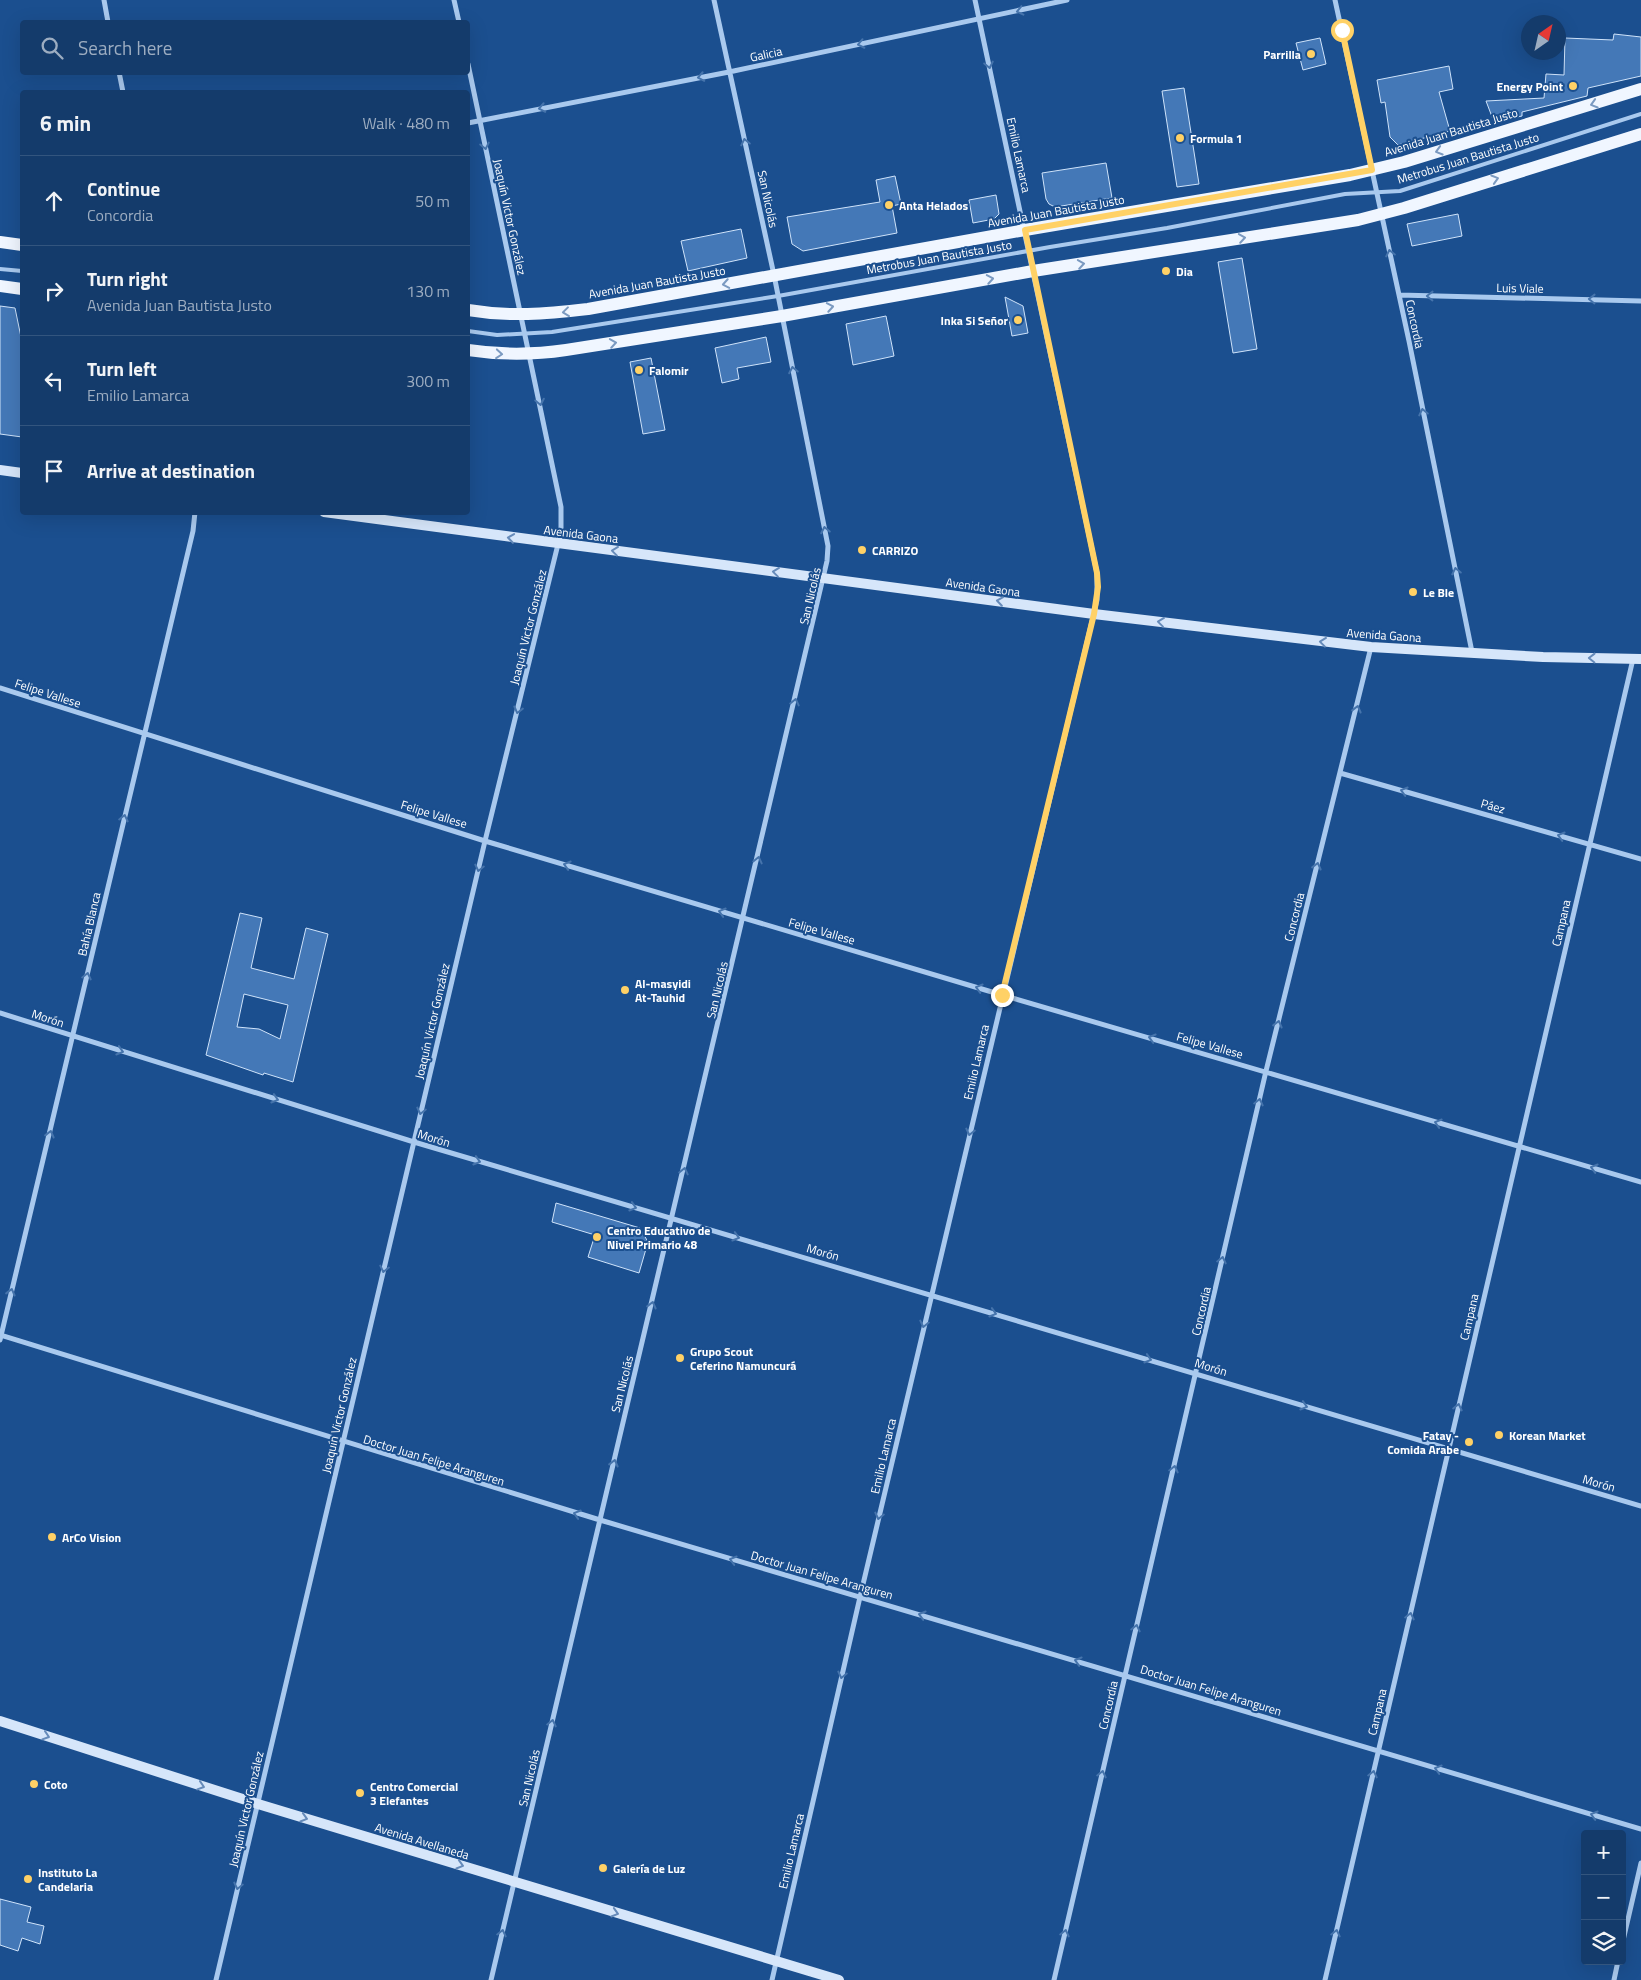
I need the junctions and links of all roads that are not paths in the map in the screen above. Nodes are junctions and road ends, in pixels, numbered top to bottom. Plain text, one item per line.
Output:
1 (104, 0) edge
2 (454, 0) edge
3 (714, 0) edge
4 (975, 0) edge
5 (1067, 0) edge
6 (1335, 0) edge
7 (108, 20) edge
8 (459, 20) edge
9 (979, 20) junction
10 (729, 72) junction
11 (470, 74) edge
12 (120, 75) edge
13 (1641, 89) edge
14 (123, 90) edge
15 (1641, 114) edge
16 (479, 120) junction
17 (470, 122) edge
18 (1641, 134) edge
19 (1372, 170) junction
20 (1377, 192) junction
21 (1382, 215) junction
22 (1025, 230) junction
23 (0, 242) edge
24 (20, 245) edge
25 (1029, 251) junction
26 (0, 269) edge
27 (20, 271) edge
28 (1033, 271) junction
29 (774, 275) junction
30 (0, 286) edge
31 (20, 289) edge
32 (1399, 295) junction
33 (778, 296) junction
34 (1641, 301) edge
35 (470, 310) edge
36 (521, 315) junction
37 (782, 316) junction
38 (470, 330) edge
39 (525, 334) junction
40 (470, 350) edge
41 (530, 354) junction
42 (0, 470) edge
43 (20, 473) edge
44 (195, 515) edge
45 (346, 515) edge
46 (559, 544) junction
47 (824, 578) junction
48 (1094, 614) junction
49 (1371, 647) junction
50 (1472, 653) junction
51 (1637, 659) edge
52 (0, 688) edge
53 (144, 734) junction
54 (1340, 773) junction
55 (485, 841) junction
56 (1590, 844) junction
57 (1641, 859) edge
58 (744, 919) junction
59 (1002, 995) junction
60 (0, 1013) edge
61 (73, 1037) junction
62 (1266, 1071) junction
63 (414, 1142) junction
64 (1519, 1147) junction
65 (1641, 1182) edge
66 (672, 1219) junction
67 (932, 1294) junction
68 (0, 1337) edge
69 (1197, 1373) junction
70 (343, 1442) junction
71 (1448, 1449) junction
72 (1641, 1506) edge
73 (600, 1520) junction
74 (860, 1597) junction
75 (1125, 1675) junction
76 (0, 1721) edge
77 (1378, 1751) junction
78 (258, 1804) junction
79 (1641, 1829) edge
80 (1641, 1863) edge
81 (514, 1882) junction
82 (1626, 1928) edge
83 (776, 1962) junction
84 (1617, 1965) edge
85 (216, 1980) edge
86 (492, 1980) edge
87 (772, 1980) edge
88 (838, 1980) edge
89 (1054, 1980) edge
90 (1325, 1980) edge
91 (1614, 1980) edge

1 - 7 street
2 - 8 street
3 - 10 street, San Nicolás
4 - 9 street, Emilio Lamarca
5 -> 9 street, Galicia
6 - 19 street, Concordia
9 -> 10 street, Galicia
9 -> 22 street, Emilio Lamarca
10 -> 16 street, Galicia
29 -> 10 street, San Nicolás
11 - 16 street, Joaquín Victor González
12 - 14 street
13 -> 19 main road, Avenida Juan Bautista Justo
15 - 20 lane, Metrobus Juan Bautista Justo
16 - 17 street, Galicia
16 -> 36 street, Joaquín Victor González
21 -> 18 main road
19 - 20 street, Concordia
19 - 22 main road, Avenida Juan Bautista Justo
20 - 21 street, Concordia
20 - 25 lane, Metrobus Juan Bautista Justo
28 -> 21 main road
32 -> 21 street, Concordia
22 - 25 street, Emilio Lamarca
22 - 29 main road, Avenida Juan Bautista Justo
23 - 24 main road
25 - 28 street, Emilio Lamarca
25 - 33 lane, Metrobus Juan Bautista Justo
26 - 27 lane
37 -> 28 main road
28 - 48 street, Emilio Lamarca
29 - 33 street, San Nicolás
29 -> 36 main road, Avenida Juan Bautista Justo
30 - 31 main road
34 -> 32 street, Luis Viale
50 -> 32 street, Concordia
33 - 37 street, San Nicolás
33 - 39 lane, Metrobus Juan Bautista Justo
35 - 36 main road, Avenida Juan Bautista Justo
36 - 39 street, Joaquín Victor González
41 -> 37 main road
47 -> 37 street, San Nicolás
38 - 39 lane, Metrobus Juan Bautista Justo
39 - 41 street, Joaquín Victor González
40 -> 41 main road
41 -> 46 street, Joaquín Victor González
42 - 43 main road
44 - 53 street, Bahía Blanca
46 -> 45 main road, Avenida Gaona
47 -> 46 main road, Avenida Gaona
46 -> 55 street, Joaquín Victor González
48 -> 47 main road, Avenida Gaona
58 -> 47 street, San Nicolás
49 -> 48 main road, Avenida Gaona
48 - 59 street, Emilio Lamarca
49 - 50 main road, Avenida Gaona
54 -> 49 street, Concordia
51 -> 50 main road, Avenida Gaona
51 - 56 street, Campana
52 - 53 street, Felipe Vallese
53 - 55 street, Felipe Vallese
61 -> 53 street, Bahía Blanca
56 -> 54 street, Páez
62 -> 54 street, Concordia
58 -> 55 street, Felipe Vallese
55 -> 63 street, Joaquín Victor González
56 - 57 street, Páez
56 - 64 street, Campana
59 -> 58 street, Felipe Vallese
66 -> 58 street, San Nicolás
62 -> 59 street, Felipe Vallese
59 -> 67 street, Emilio Lamarca
60 - 61 street, Morón
61 -> 63 street, Morón
68 -> 61 street, Bahía Blanca
64 -> 62 street, Felipe Vallese
69 -> 62 street, Concordia
63 -> 66 street, Morón
63 -> 70 street, Joaquín Victor González
65 -> 64 street, Felipe Vallese
71 -> 64 street, Campana
66 -> 67 street, Morón
73 -> 66 street, San Nicolás
67 -> 69 street, Morón
67 -> 74 street, Emilio Lamarca
68 - 70 street, Doctor Juan Felipe Aranguren
69 -> 71 street, Morón
75 -> 69 street, Concordia
73 -> 70 street, Doctor Juan Felipe Aranguren
70 - 78 street, Joaquín Victor González
71 - 72 street, Morón
77 -> 71 street, Campana
74 -> 73 street, Doctor Juan Felipe Aranguren
81 -> 73 street, San Nicolás
75 -> 74 street, Doctor Juan Felipe Aranguren
74 -> 83 street, Emilio Lamarca
75 - 77 street, Doctor Juan Felipe Aranguren
89 -> 75 street, Concordia
76 -> 78 main road, Avenida Avellaneda
79 -> 77 street, Doctor Juan Felipe Aranguren
90 -> 77 street, Campana
78 -> 81 main road, Avenida Avellaneda
78 -> 85 street, Joaquín Victor González
80 - 82 street
81 -> 83 main road, Avenida Avellaneda
86 -> 81 street, San Nicolás
83 - 87 street, Emilio Lamarca
83 - 88 main road, Avenida Avellaneda
84 - 91 street

